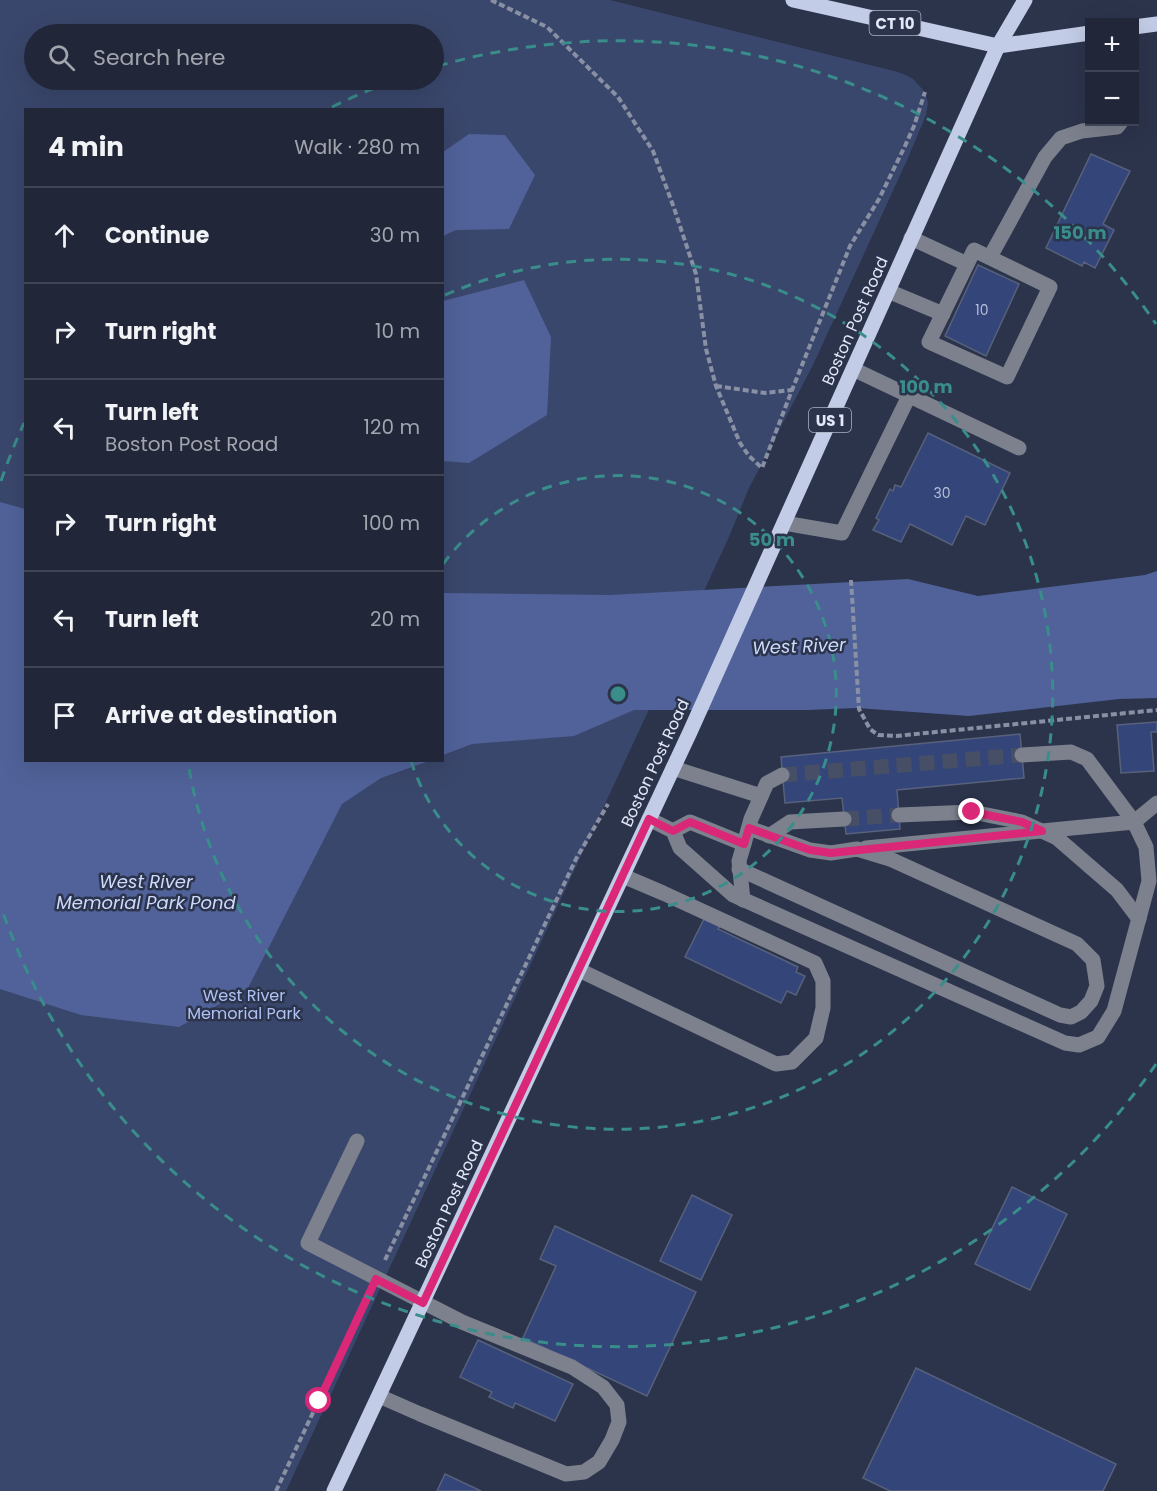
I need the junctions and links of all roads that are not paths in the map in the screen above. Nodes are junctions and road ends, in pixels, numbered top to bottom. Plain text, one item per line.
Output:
1 (793, 0) edge
2 (1025, 0) edge
3 (1157, 24) edge
4 (1139, 26) edge
5 (1085, 34) edge
6 (998, 46) junction
7 (1118, 126) edge
8 (911, 238) junction
9 (990, 257) junction
10 (967, 264) junction
11 (888, 291) junction
12 (943, 314) junction
13 (853, 369) junction
14 (909, 396) junction
15 (1019, 448) dead end
16 (784, 523) junction
17 (1022, 755) tunnel mouth
18 (673, 768) junction
19 (782, 776) tunnel mouth
20 (761, 796) junction
21 (1157, 803) edge
22 (899, 815) tunnel mouth
23 (649, 819) junction
24 (844, 819) tunnel mouth
25 (1134, 822) junction
26 (749, 828) junction
27 (673, 831) junction
28 (1042, 831) junction
29 (769, 836) junction
30 (744, 844) junction
31 (857, 849) junction
32 (739, 869) junction
33 (622, 876) junction
34 (743, 900) junction
35 (1138, 919) junction
36 (579, 970) junction
37 (357, 1141) dead end
38 (423, 1303) junction
39 (379, 1396) junction
40 (339, 1489) edge

1 - 6 main road, CT 10
2 - 6 main road, US 1
3 - 4 main road
5 - 6 main road, CT 10
6 - 8 main road, Boston Post Road / US 1
7 - 9 lane
8 - 10 lane
8 - 11 main road, Boston Post Road / US 1
9 - 10 lane
9 - 12 lane
10 - 12 lane
11 - 12 lane
11 - 13 main road, Boston Post Road / US 1
13 - 14 lane
13 - 16 main road, Boston Post Road / US 1
14 - 15 lane
14 - 16 lane
16 - 18 main road, Boston Post Road / US 1
17 - 25 lane
18 - 20 lane
18 - 23 main road, Boston Post Road / US 1
19 - 20 lane
20 - 26 lane
21 - 25 lane
22 - 28 lane
23 - 27 lane
23 - 33 main road, Boston Post Road / US 1
24 - 29 lane
25 - 28 lane
25 - 35 lane
26 - 29 lane
26 - 30 lane
27 - 30 lane
27 - 34 lane
28 - 31 lane
28 - 35 lane
29 - 31 lane
30 - 32 lane
31 - 32 lane
32 - 34 lane
33 - 36 main road, Boston Post Road / US 1
33 - 36 lane
34 - 35 lane
36 - 38 main road, Boston Post Road / US 1
37 - 38 lane
38 - 39 main road, Boston Post Road / US 1
38 - 39 lane
39 - 40 main road, Boston Post Road / US 1

